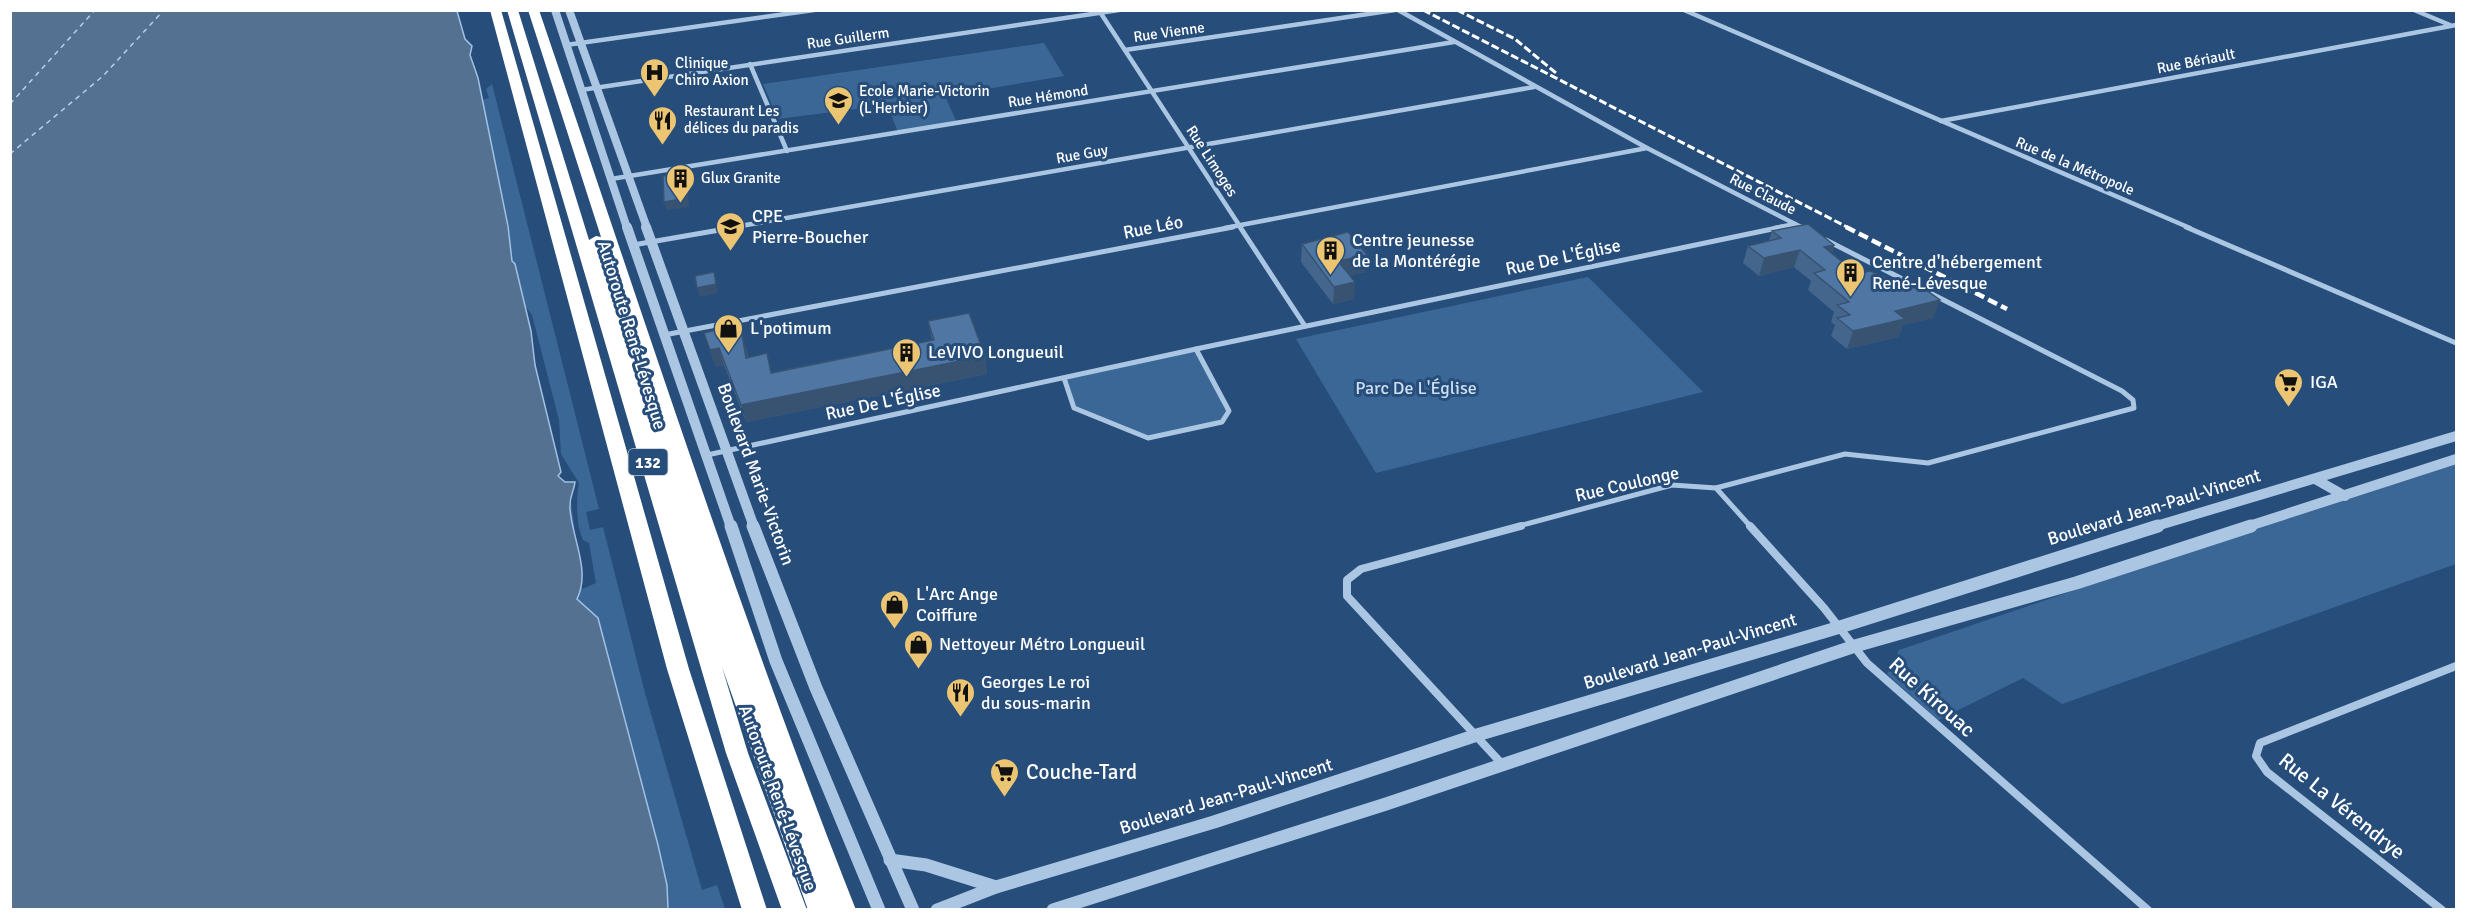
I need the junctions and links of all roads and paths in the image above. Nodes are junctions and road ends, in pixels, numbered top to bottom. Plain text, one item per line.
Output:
1 (495, 10) edge
2 (512, 10) edge
3 (523, 10) edge
4 (533, 10) edge
5 (568, 10) edge
6 (814, 10) edge
7 (1119, 10) edge
8 (1396, 10) edge
9 (1684, 10) edge
10 (2414, 10) edge
11 (555, 11) edge
12 (1100, 12) edge
13 (2455, 26) edge
14 (581, 42) junction
15 (1454, 42) junction
16 (566, 45) junction
17 (1125, 50) junction
18 (750, 64) junction
19 (597, 87) junction
20 (1535, 87) junction
21 (581, 90) junction
22 (1152, 91) junction
23 (1940, 121) junction
24 (1189, 147) junction
25 (1647, 148) junction
26 (787, 151) junction
27 (629, 176) junction
28 (611, 179) junction
29 (1795, 224) junction
30 (1241, 226) junction
31 (1806, 230) edge
32 (1816, 235) edge
33 (651, 240) junction
34 (633, 244) junction
35 (1305, 326) junction
36 (684, 330) junction
37 (664, 335) junction
38 (2457, 343) edge
39 (1196, 349) junction
40 (1064, 378) junction
41 (2457, 436) edge
42 (726, 450) junction
43 (707, 455) junction
44 (2457, 459) edge
45 (2315, 479) junction
46 (1716, 488) junction
47 (2345, 496) junction
48 (1840, 627) junction
49 (1855, 646) junction
50 (2457, 666) edge
51 (1477, 735) junction
52 (1502, 764) junction
53 (890, 860) junction
54 (996, 887) junction
55 (755, 909) edge
56 (795, 909) edge
57 (821, 909) edge
58 (844, 909) edge
59 (879, 909) edge
60 (913, 909) edge
61 (937, 909) edge
62 (1053, 909) edge
63 (2148, 909) edge
64 (2442, 909) edge

1 - 55 highway
2 - 56 highway, Autoroute René-Lévesque / 132
3 - 57 highway
4 - 58 highway
5 - 11 street
5 - 14 street, Boulevard Marie-Victorin
6 - 14 street
7 - 12 street, Rue Guillerm
8 - 15 street, Rue Claude
8 - 17 street, Rue Vienne
9 - 23 street, Rue de la Métropole
10 - 13 street
11 - 16 street
12 - 17 street, Rue Limoges
12 - 18 street, Rue Guillerm
13 - 23 street, Rue Bériault
14 - 16 street
14 - 19 street, Boulevard Marie-Victorin
15 - 20 street, Rue Claude
15 - 22 street, Rue Hémond
16 - 21 street
17 - 22 street, Rue Limoges
18 - 19 street, Rue Guillerm
18 - 26 street
19 - 21 street, Rue Guillerm
19 - 27 street, Boulevard Marie-Victorin
20 - 24 street, Rue Guy
20 - 25 street, Rue Claude
21 - 28 street
22 - 24 street, Rue Limoges
22 - 26 street, Rue Hémond
23 - 38 street, Rue de la Métropole
24 - 30 street, Rue Limoges
24 - 33 street, Rue Guy
25 - 29 street, Rue Claude
25 - 30 street, Rue Léo
26 - 27 street, Rue Hémond
27 - 28 street, Rue Hémond
27 - 33 street, Boulevard Marie-Victorin
28 - 34 street
29 - 31 street, Rue Claude
29 - 35 street, Rue De L'Église
30 - 35 street, Rue Limoges
30 - 36 street, Rue Léo
32 - 46 street, Rue Coulonge
33 - 34 street, Rue Guy
33 - 36 street, Boulevard Marie-Victorin
34 - 37 street
35 - 39 street, Rue De L'Église
36 - 37 street, Rue Léo
36 - 42 street, Boulevard Marie-Victorin
37 - 43 street
39 - 40 street, Rue De L'Église
39 - 40 street
40 - 42 street, Rue De L'Église
41 - 45 street, Boulevard Jean-Paul-Vincent
42 - 43 street, Rue De L'Église
42 - 53 street, Boulevard Marie-Victorin
43 - 59 street
44 - 47 street
45 - 47 street
45 - 48 street, Boulevard Jean-Paul-Vincent
46 - 48 street, Rue Kirouac
46 - 51 street, Rue Coulonge
47 - 49 street
48 - 49 street, Rue Kirouac
48 - 51 street, Boulevard Jean-Paul-Vincent
49 - 52 street
49 - 63 street, Rue Kirouac
50 - 64 street, Rue La Vérendrye
51 - 52 street, Rue Coulonge
51 - 54 street, Boulevard Jean-Paul-Vincent
52 - 62 street
53 - 54 street
53 - 60 street, Boulevard Marie-Victorin
54 - 61 street, Boulevard Jean-Paul-Vincent

